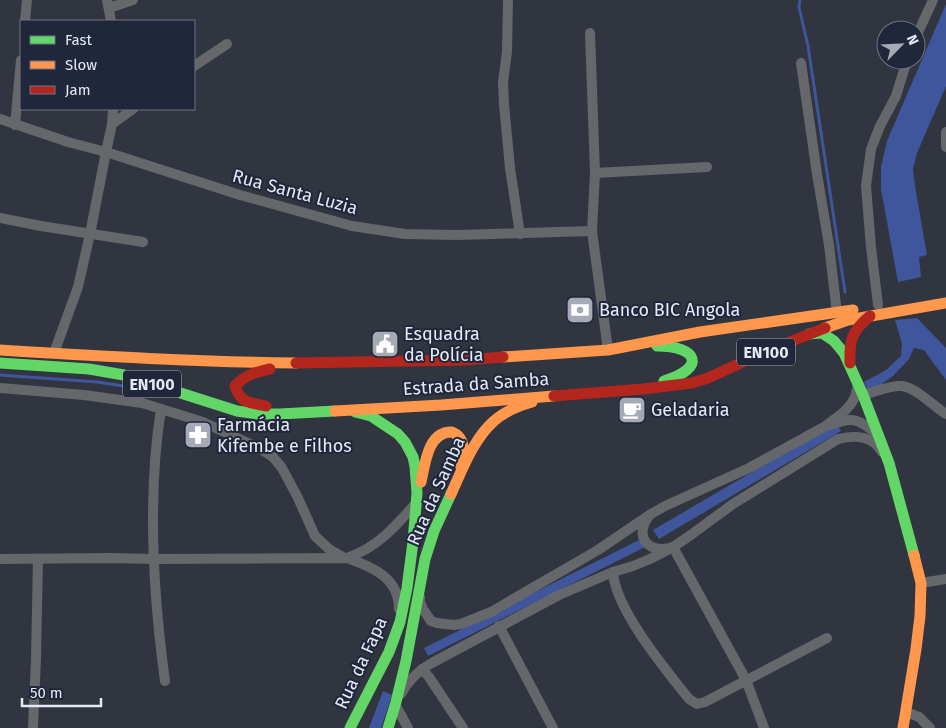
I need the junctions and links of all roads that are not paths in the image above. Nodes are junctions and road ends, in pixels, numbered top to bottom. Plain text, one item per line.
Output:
1 (27, 0) edge
2 (133, 0) edge
3 (508, 0) edge
4 (933, 0) edge
5 (108, 4) edge
6 (25, 20) edge
7 (111, 20) edge
8 (924, 20) edge
9 (590, 32) dead end
10 (227, 44) dead end
11 (801, 63) dead end
12 (195, 65) edge
13 (904, 70) edge
14 (20, 71) edge
15 (113, 110) edge
16 (132, 110) edge
17 (0, 119) edge
18 (112, 124) junction
19 (15, 125) junction
20 (946, 132) edge
21 (946, 147) edge
22 (106, 152) junction
23 (707, 167) dead end
24 (595, 173) junction
25 (0, 218) edge
26 (592, 231) junction
27 (90, 234) junction
28 (520, 234) junction
29 (143, 242) dead end
30 (946, 294) edge
31 (919, 303) junction
32 (946, 303) edge
33 (885, 307) junction
34 (837, 313) junction
35 (870, 316) junction
36 (809, 334) junction
37 (635, 346) junction
38 (0, 350) edge
39 (608, 350) junction
40 (54, 353) junction
41 (0, 363) edge
42 (301, 364) junction
43 (850, 366) junction
44 (0, 388) edge
45 (643, 389) junction
46 (860, 390) junction
47 (549, 397) junction
48 (161, 409) junction
49 (349, 410) junction
50 (302, 413) junction
51 (946, 414) edge
52 (824, 427) junction
53 (879, 439) junction
54 (889, 463) junction
55 (448, 500) junction
56 (416, 503) junction
57 (651, 514) junction
58 (673, 547) junction
59 (0, 558) edge
60 (347, 558) junction
61 (38, 559) junction
62 (154, 560) junction
63 (613, 572) junction
64 (946, 579) edge
65 (420, 583) junction
66 (921, 583) junction
67 (499, 626) junction
68 (396, 632) junction
69 (827, 638) dead end
70 (422, 669) junction
71 (746, 680) junction
72 (165, 682) dead end
73 (396, 706) junction
74 (906, 712) junction
75 (390, 723) edge
76 (33, 728) edge
77 (350, 728) edge
78 (408, 728) edge
79 (463, 728) edge
80 (553, 728) edge
81 (764, 728) edge
82 (903, 728) edge
83 (930, 728) edge

1 - 6 street
2 - 5 street
3 - 28 street
4 - 8 street
5 - 7 street
9 - 24 street
10 - 12 street
11 - 34 street
13 - 33 street
14 - 19 street
15 - 18 street
16 - 18 street
17 - 19 street, Rua Santa Luzia
18 - 22 street
19 - 22 street, Rua Santa Luzia
20 - 21 street
22 - 27 street
22 - 28 street, Rua Santa Luzia
23 - 24 street
24 - 26 street
25 - 27 street
26 - 28 street, Rua Santa Luzia
26 - 39 street
27 - 29 street
27 - 40 street
30 - 31 main road, Estrada da Samba / EN100
31 - 32 main road, Estrada da Samba / EN100
31 - 33 main road, Estrada da Samba / EN100
33 - 34 main road, Estrada da Samba / EN100
33 - 35 main road, Estrada da Samba / EN100
34 - 37 main road, Estrada da Samba / EN100
35 - 36 main road, Estrada da Samba / EN100
35 - 43 main road
36 - 43 main road
36 - 45 main road, Estrada da Samba / EN100
37 - 39 main road, Estrada da Samba / EN100
37 - 45 main road
38 - 40 main road, Estrada da Samba / EN100
39 - 42 main road, Estrada da Samba / EN100
40 - 42 main road, Estrada da Samba / EN100
41 - 50 main road, Estrada da Samba / EN100
42 - 50 main road
43 - 46 main road
44 - 48 street
45 - 47 main road, Estrada da Samba / EN100
46 - 51 street
46 - 52 street
46 - 53 main road
47 - 49 main road, Estrada da Samba / EN100
47 - 55 main road, Rua da Samba
48 - 60 street
48 - 62 street
49 - 50 main road, Estrada da Samba / EN100
49 - 56 main road, Rua da Fapa
52 - 53 street
52 - 57 street
53 - 54 main road
54 - 58 street
54 - 66 main road
55 - 56 main road
55 - 65 main road, Rua da Samba
56 - 60 street
56 - 68 main road, Rua da Fapa
57 - 58 street
57 - 65 street
58 - 63 street
58 - 71 street
59 - 61 street
60 - 62 street
60 - 68 street
61 - 62 street
61 - 76 street
62 - 72 street
63 - 67 street
63 - 71 street
64 - 66 street
65 - 75 main road, Rua da Samba
66 - 74 main road
67 - 70 street
67 - 80 street
68 - 77 main road, Rua da Fapa
69 - 71 street
70 - 73 street
70 - 79 street
71 - 81 street
73 - 75 street
73 - 78 street
74 - 82 main road
74 - 83 street

